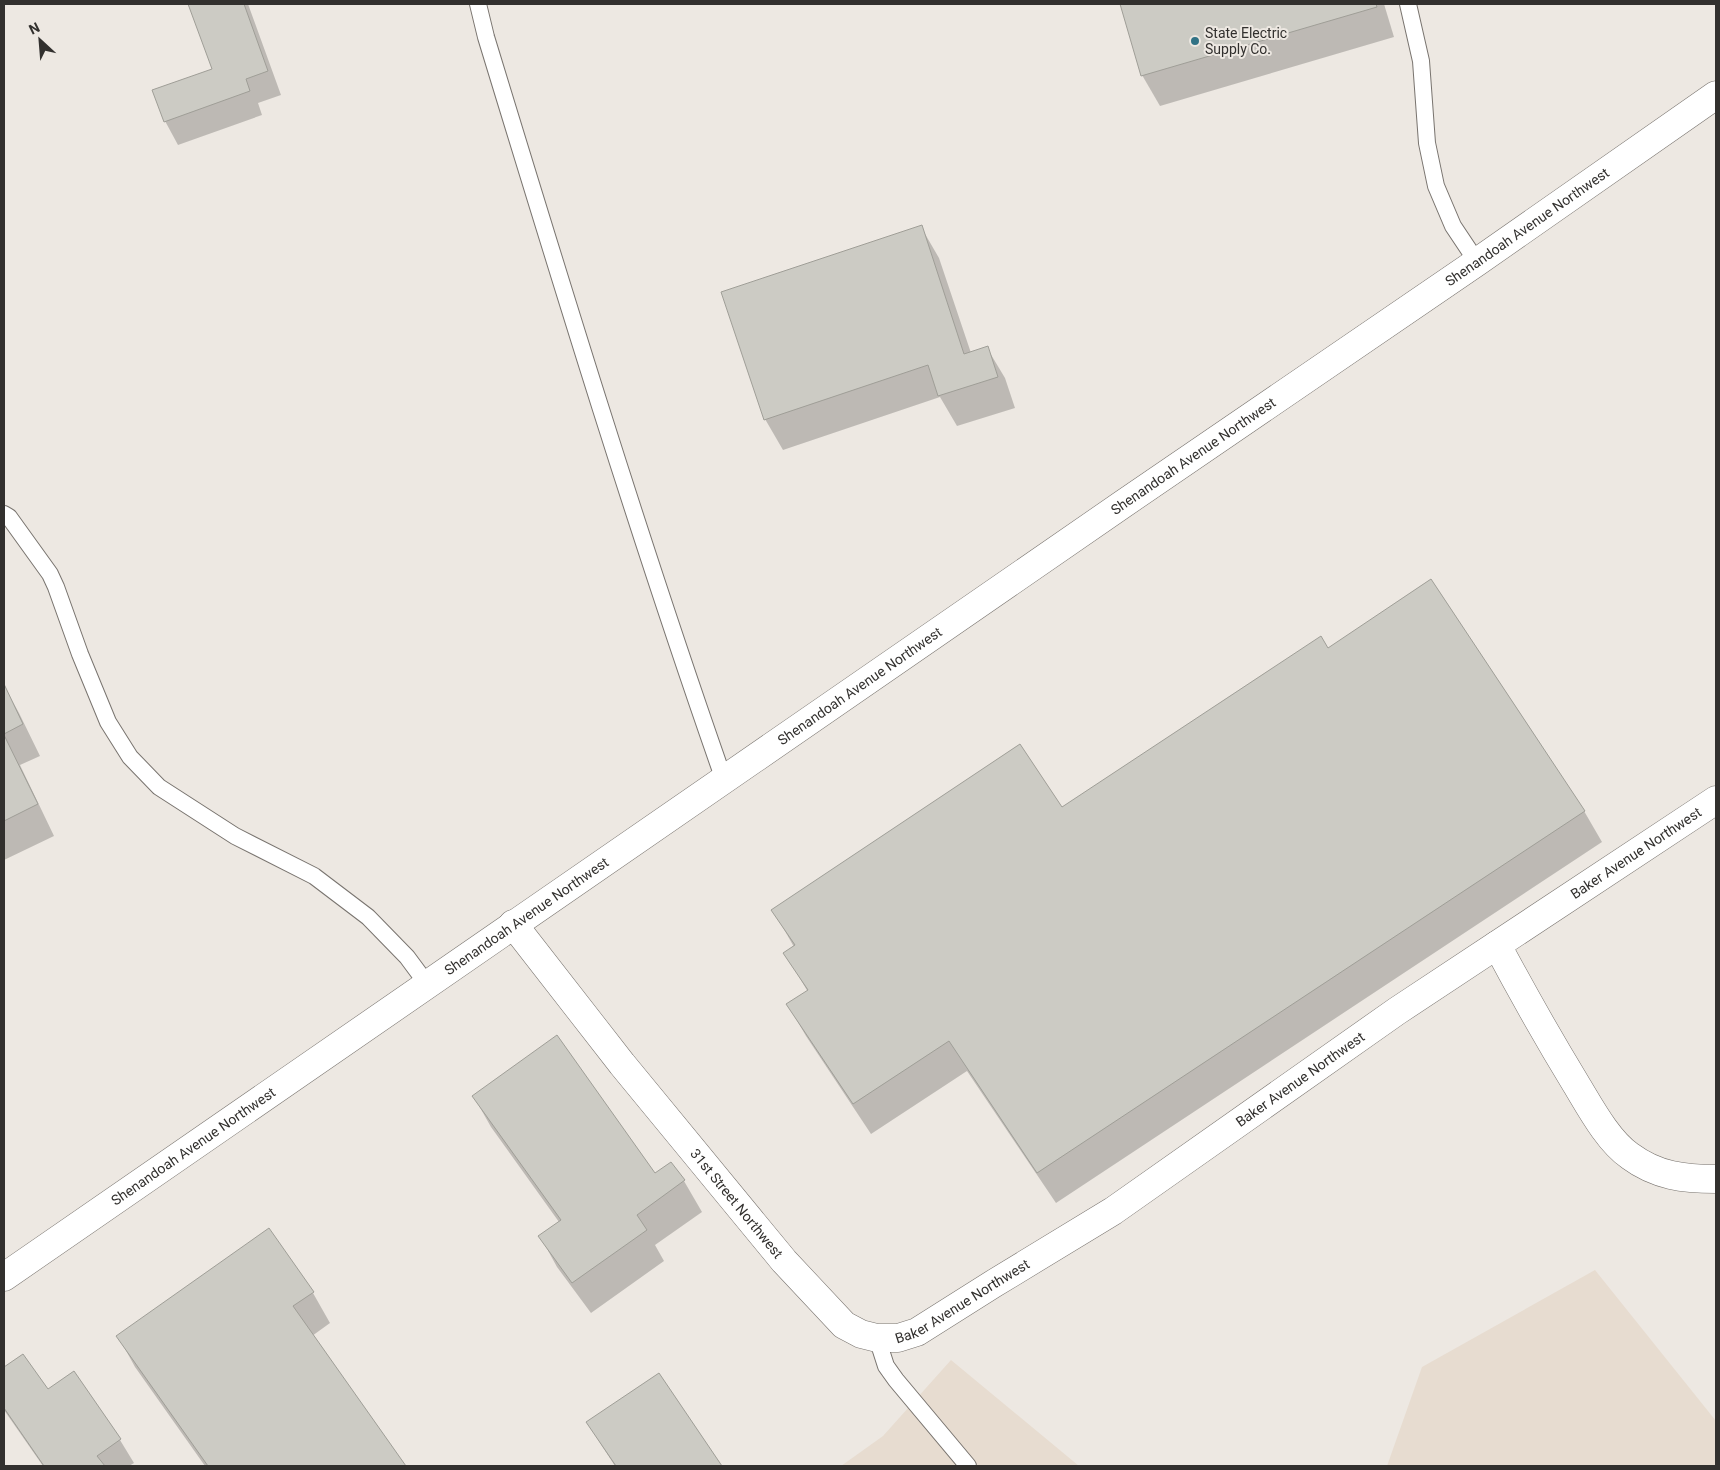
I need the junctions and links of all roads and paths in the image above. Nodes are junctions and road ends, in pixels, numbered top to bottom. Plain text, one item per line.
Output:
1 (478, 4) edge
2 (1408, 4) edge
3 (1716, 95) edge
4 (1477, 262) junction
5 (4, 514) edge
6 (724, 780) junction
7 (1716, 800) edge
8 (513, 924) junction
9 (1497, 945) junction
10 (427, 984) junction
11 (1716, 1179) edge
12 (4, 1277) edge
13 (876, 1338) junction
14 (968, 1466) edge

1 - 6 lane
2 - 4 lane
3 - 4 main road, Shenandoah Avenue Northwest
4 - 6 main road, Shenandoah Avenue Northwest
5 - 10 lane
6 - 8 main road, Shenandoah Avenue Northwest
7 - 9 main road, Baker Avenue Northwest
8 - 10 main road, Shenandoah Avenue Northwest
8 - 13 main road, 31st Street Northwest
9 - 11 main road
9 - 13 main road, Baker Avenue Northwest
10 - 12 main road, Shenandoah Avenue Northwest
13 - 14 lane

